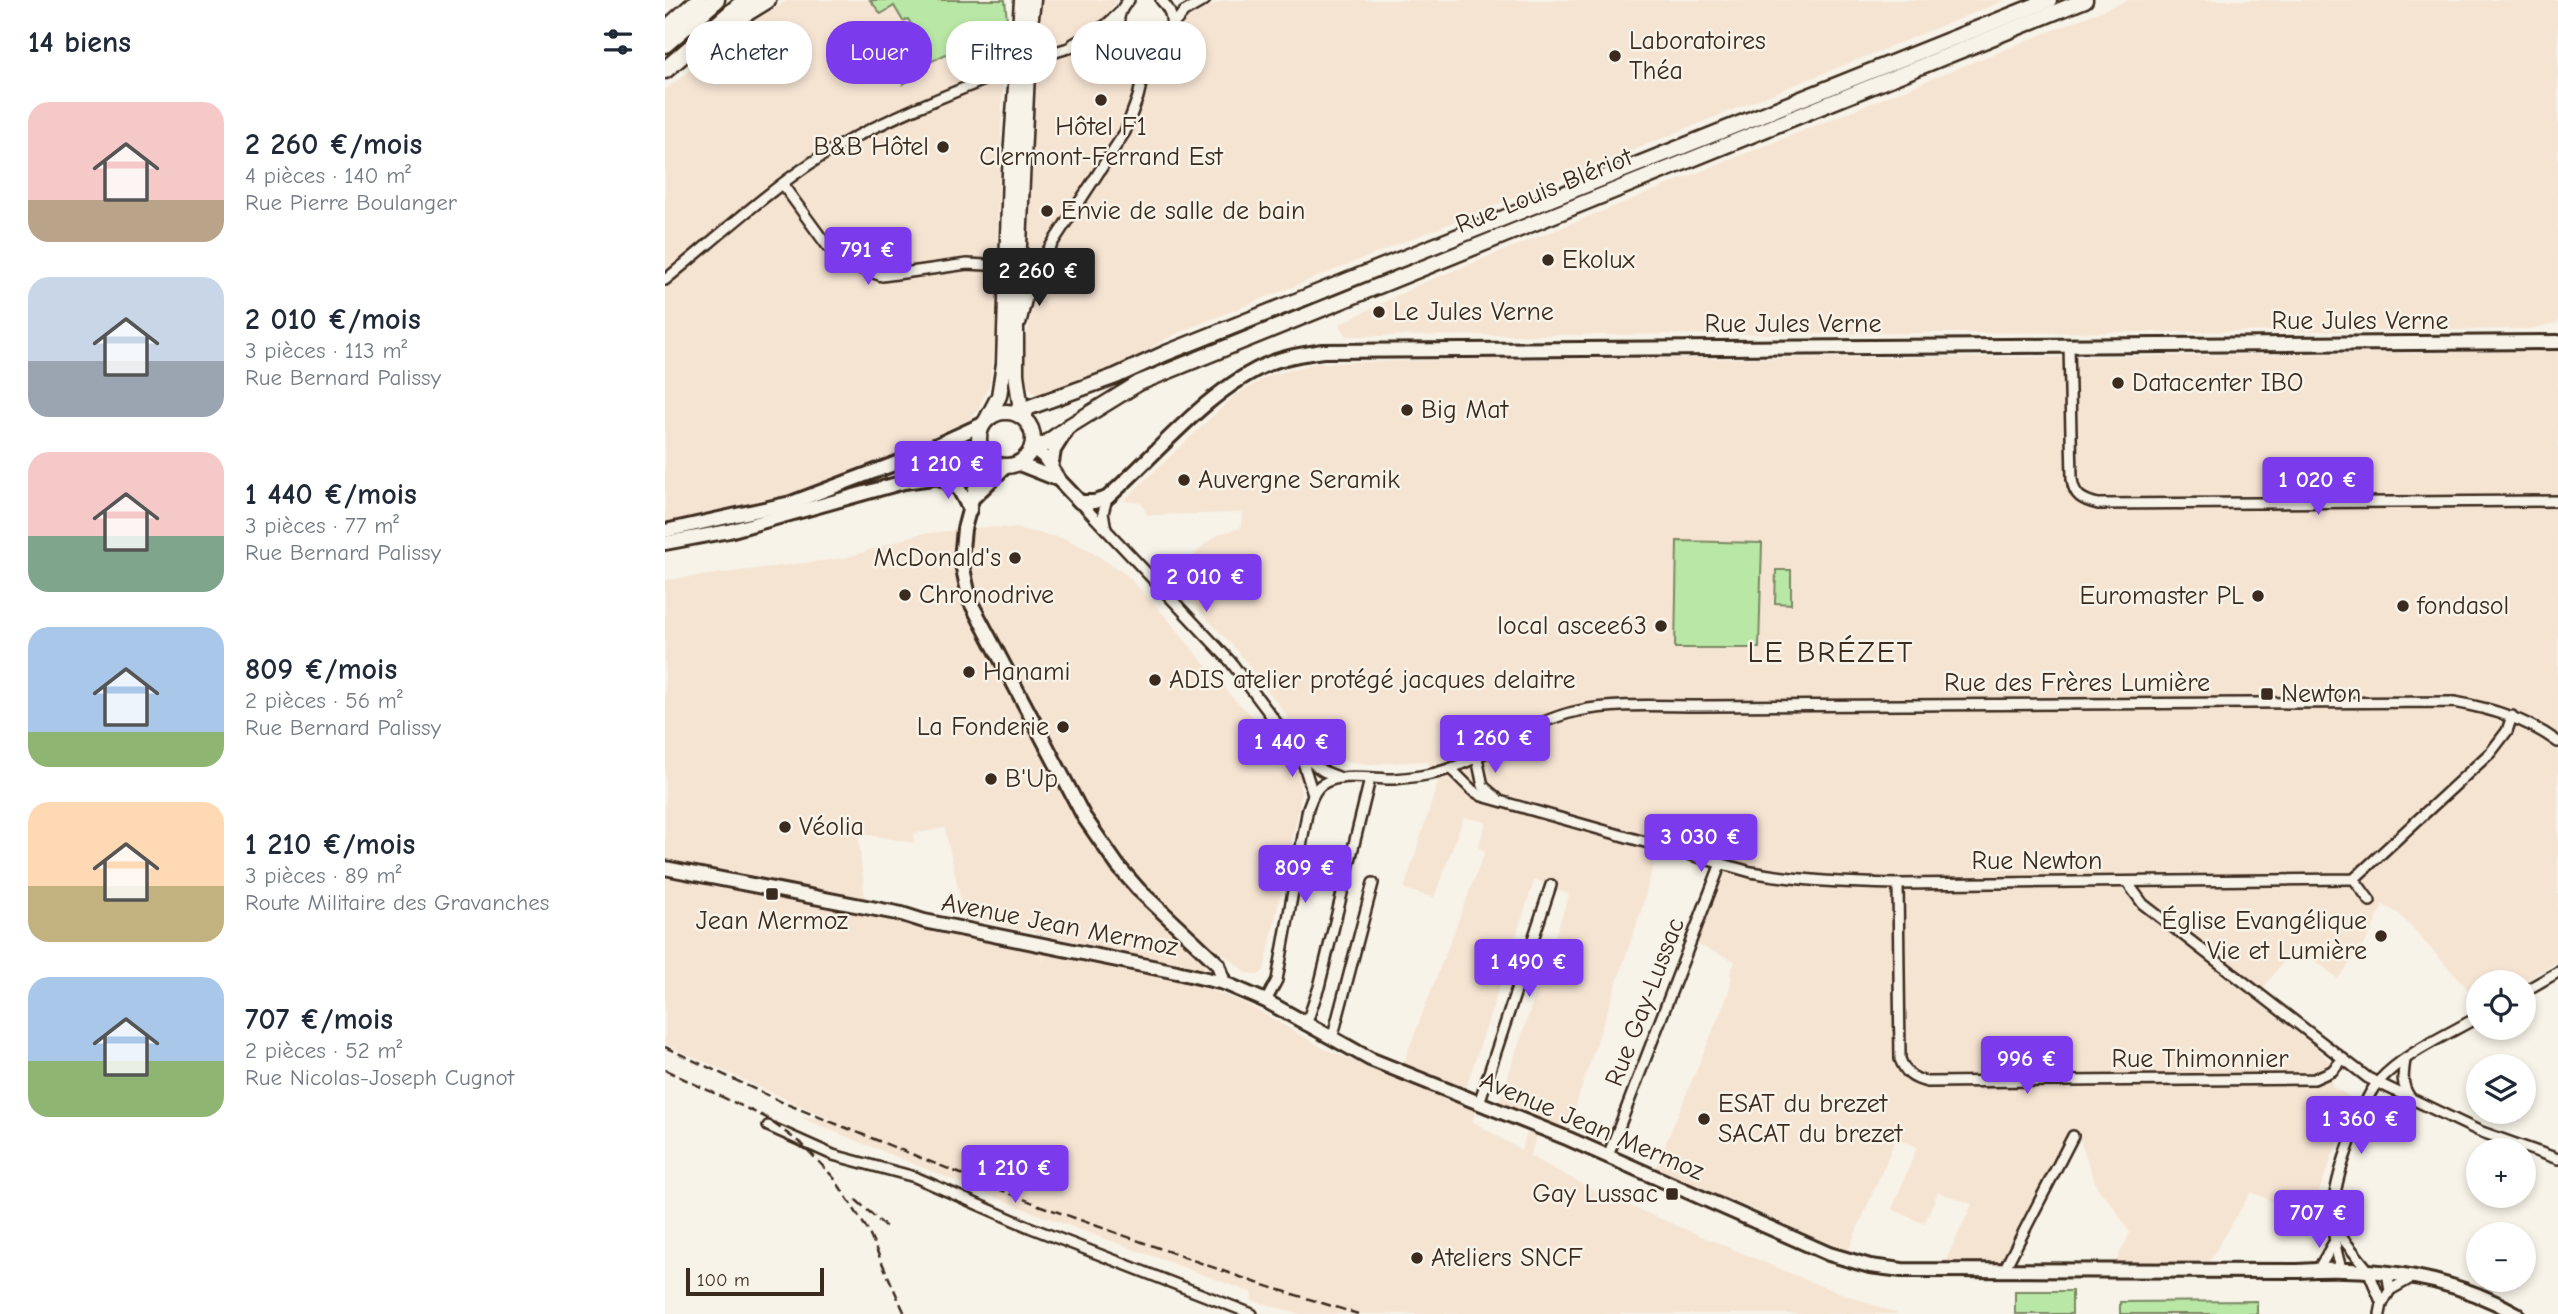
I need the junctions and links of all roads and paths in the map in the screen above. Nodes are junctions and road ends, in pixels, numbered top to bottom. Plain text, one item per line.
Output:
1 (699, 0) edge
2 (716, 0) edge
3 (746, 0) edge
4 (767, 0) edge
5 (1014, 0) edge
6 (1021, 0) edge
7 (1031, 0) edge
8 (1128, 0) edge
9 (1163, 0) edge
10 (1205, 0) edge
11 (2049, 0) edge
12 (2085, 0) edge
13 (1120, 12) junction
14 (1025, 20) junction
15 (722, 21) edge
16 (734, 21) edge
17 (1120, 21) edge
18 (1170, 21) edge
19 (1177, 21) edge
20 (665, 31) edge
21 (665, 44) edge
22 (1071, 46) edge
23 (1067, 47) junction
24 (1057, 51) edge
25 (686, 52) edge
26 (665, 70) edge
27 (976, 84) edge
28 (1141, 84) edge
29 (783, 185) junction
30 (1006, 266) junction
31 (665, 279) edge
32 (2558, 342) edge
33 (2069, 345) junction
34 (1016, 366) junction
35 (1116, 376) junction
36 (1021, 416) junction
37 (985, 421) junction
38 (1071, 425) junction
39 (1032, 447) junction
40 (986, 458) junction
41 (1012, 465) junction
42 (1051, 468) junction
43 (938, 477) junction
44 (1060, 481) junction
45 (1107, 498) junction
46 (2558, 501) edge
47 (1080, 502) junction
48 (971, 505) junction
49 (665, 531) edge
50 (1107, 531) junction
51 (665, 543) edge
52 (2512, 716) junction
53 (2558, 742) edge
54 (1300, 754) junction
55 (1478, 758) junction
56 (1451, 769) junction
57 (1343, 779) junction
58 (1370, 779) junction
59 (1313, 794) junction
60 (1502, 801) junction
61 (1721, 863) junction
62 (665, 868) edge
63 (2354, 879) junction
64 (2127, 882) junction
65 (1373, 883) dead end
66 (1898, 884) junction
67 (1551, 886) dead end
68 (2370, 901) dead end
69 (2558, 972) edge
70 (1224, 983) junction
71 (2536, 985) edge
72 (1266, 1001) junction
73 (1306, 1024) junction
74 (2466, 1024) edge
75 (1332, 1039) junction
76 (2343, 1059) junction
77 (2406, 1060) junction
78 (2378, 1082) junction
79 (2409, 1098) junction
80 (1479, 1103) junction
81 (768, 1126) dead end
82 (2073, 1136) dead end
83 (1608, 1156) junction
84 (2558, 1159) edge
85 (2334, 1227) junction
86 (2333, 1244) junction
87 (2341, 1268) junction
88 (2004, 1270) junction
89 (2318, 1270) junction
90 (2368, 1270) junction
91 (2387, 1272) junction
92 (2413, 1277) junction
93 (2390, 1290) junction
94 (2381, 1309) edge
95 (1252, 1314) edge
96 (2517, 1314) edge

1 - 20 highway
2 - 21 highway
3 - 15 highway
4 - 16 highway
5 - 14 main road
6 - 14 main road
7 - 14 highway
8 - 13 street
9 - 18 street
10 - 19 street
11 - 35 main road, Rue Louis Blériot
12 - 38 main road, Rue Louis Blériot
13 - 17 street
13 - 23 street
14 - 30 main road
14 - 34 main road
22 - 23 street
23 - 24 street
25 - 26 highway
27 - 29 street
28 - 34 street
29 - 30 street
29 - 31 street
30 - 37 main road
32 - 33 main road, Rue Jules Verne
33 - 45 main road, Rue Jules Verne
33 - 46 street
34 - 35 main road
34 - 36 main road
35 - 36 main road, Rue Louis Blériot
36 - 37 main road
36 - 39 main road
37 - 40 main road
37 - 49 main road
38 - 39 main road, Rue Louis Blériot
38 - 42 main road
39 - 41 main road
39 - 42 main road
40 - 41 main road
40 - 43 main road
40 - 48 main road
41 - 44 main road
41 - 48 main road
42 - 44 main road
43 - 48 main road
43 - 51 main road
44 - 47 main road
45 - 47 main road
45 - 50 street
47 - 50 street
48 - 70 main road
50 - 54 street
52 - 53 street, Rue des Frères Lumière
52 - 55 street, Rue des Frères Lumière
52 - 63 street
54 - 57 street
54 - 59 street
55 - 56 street, Rue des Frères Lumière
55 - 60 street
56 - 58 street, Rue des Frères Lumière
56 - 60 street, Rue Newton
57 - 58 street, Rue des Frères Lumière
57 - 59 street, Rue des Frères Lumière
58 - 73 street
59 - 72 street
60 - 61 street, Rue Newton
61 - 66 street, Rue Newton
61 - 83 street, Rue Gay-Lussac
62 - 70 main road, Avenue Jean Mermoz
63 - 64 street, Rue Newton
63 - 68 street
64 - 66 street, Rue Newton
64 - 76 street
65 - 75 street
66 - 76 street, Rue Thimonnier
67 - 80 street
69 - 71 street
70 - 72 main road, Avenue Jean Mermoz
72 - 73 main road, Avenue Jean Mermoz
73 - 75 main road, Avenue Jean Mermoz
74 - 77 street
75 - 80 main road, Avenue Jean Mermoz
76 - 78 street
77 - 78 street
77 - 79 street
78 - 79 street
78 - 85 street
79 - 84 street
80 - 83 main road, Avenue Jean Mermoz
81 - 95 street
82 - 88 street
83 - 88 main road, Avenue Jean Mermoz
85 - 86 street
85 - 90 street
86 - 87 street
86 - 89 street
87 - 89 main road, Avenue Jean Mermoz
87 - 90 main road, Avenue Jean Mermoz
88 - 89 main road, Avenue Jean Mermoz
90 - 91 main road, Avenue Jean Mermoz
90 - 94 street
91 - 92 main road, Avenue Jean Mermoz
91 - 93 street
92 - 93 street
92 - 96 main road, Avenue Jean Mermoz
93 - 94 street

